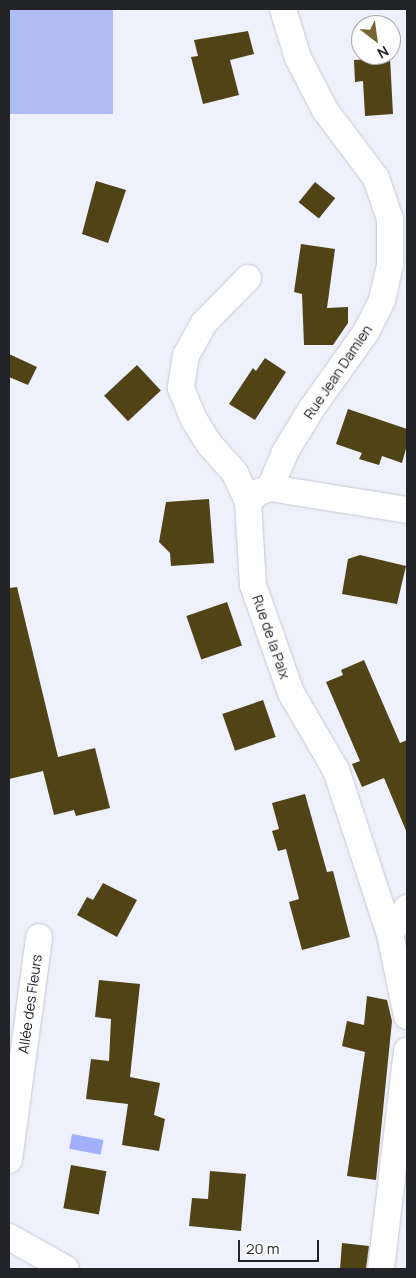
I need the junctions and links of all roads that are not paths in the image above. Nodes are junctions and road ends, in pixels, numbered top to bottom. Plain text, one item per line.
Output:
1 (283, 9) edge
2 (248, 278) dead end
3 (270, 488) junction
4 (248, 502) junction
5 (407, 510) edge
6 (407, 908) edge
7 (390, 934) junction
8 (40, 937) dead end
9 (407, 1016) edge
10 (407, 1051) edge
11 (9, 1160) edge
12 (9, 1236) edge
13 (66, 1269) edge
14 (381, 1269) edge

1 - 3 street, Rue Jean Damien
2 - 4 street, Rue de la Paix
3 - 4 street
3 - 5 street
4 - 7 street, Rue de la Paix
6 - 7 street
7 - 9 street, Rue de la Paix
8 - 11 street, Allée des Fleurs
10 - 14 street
12 - 13 street

